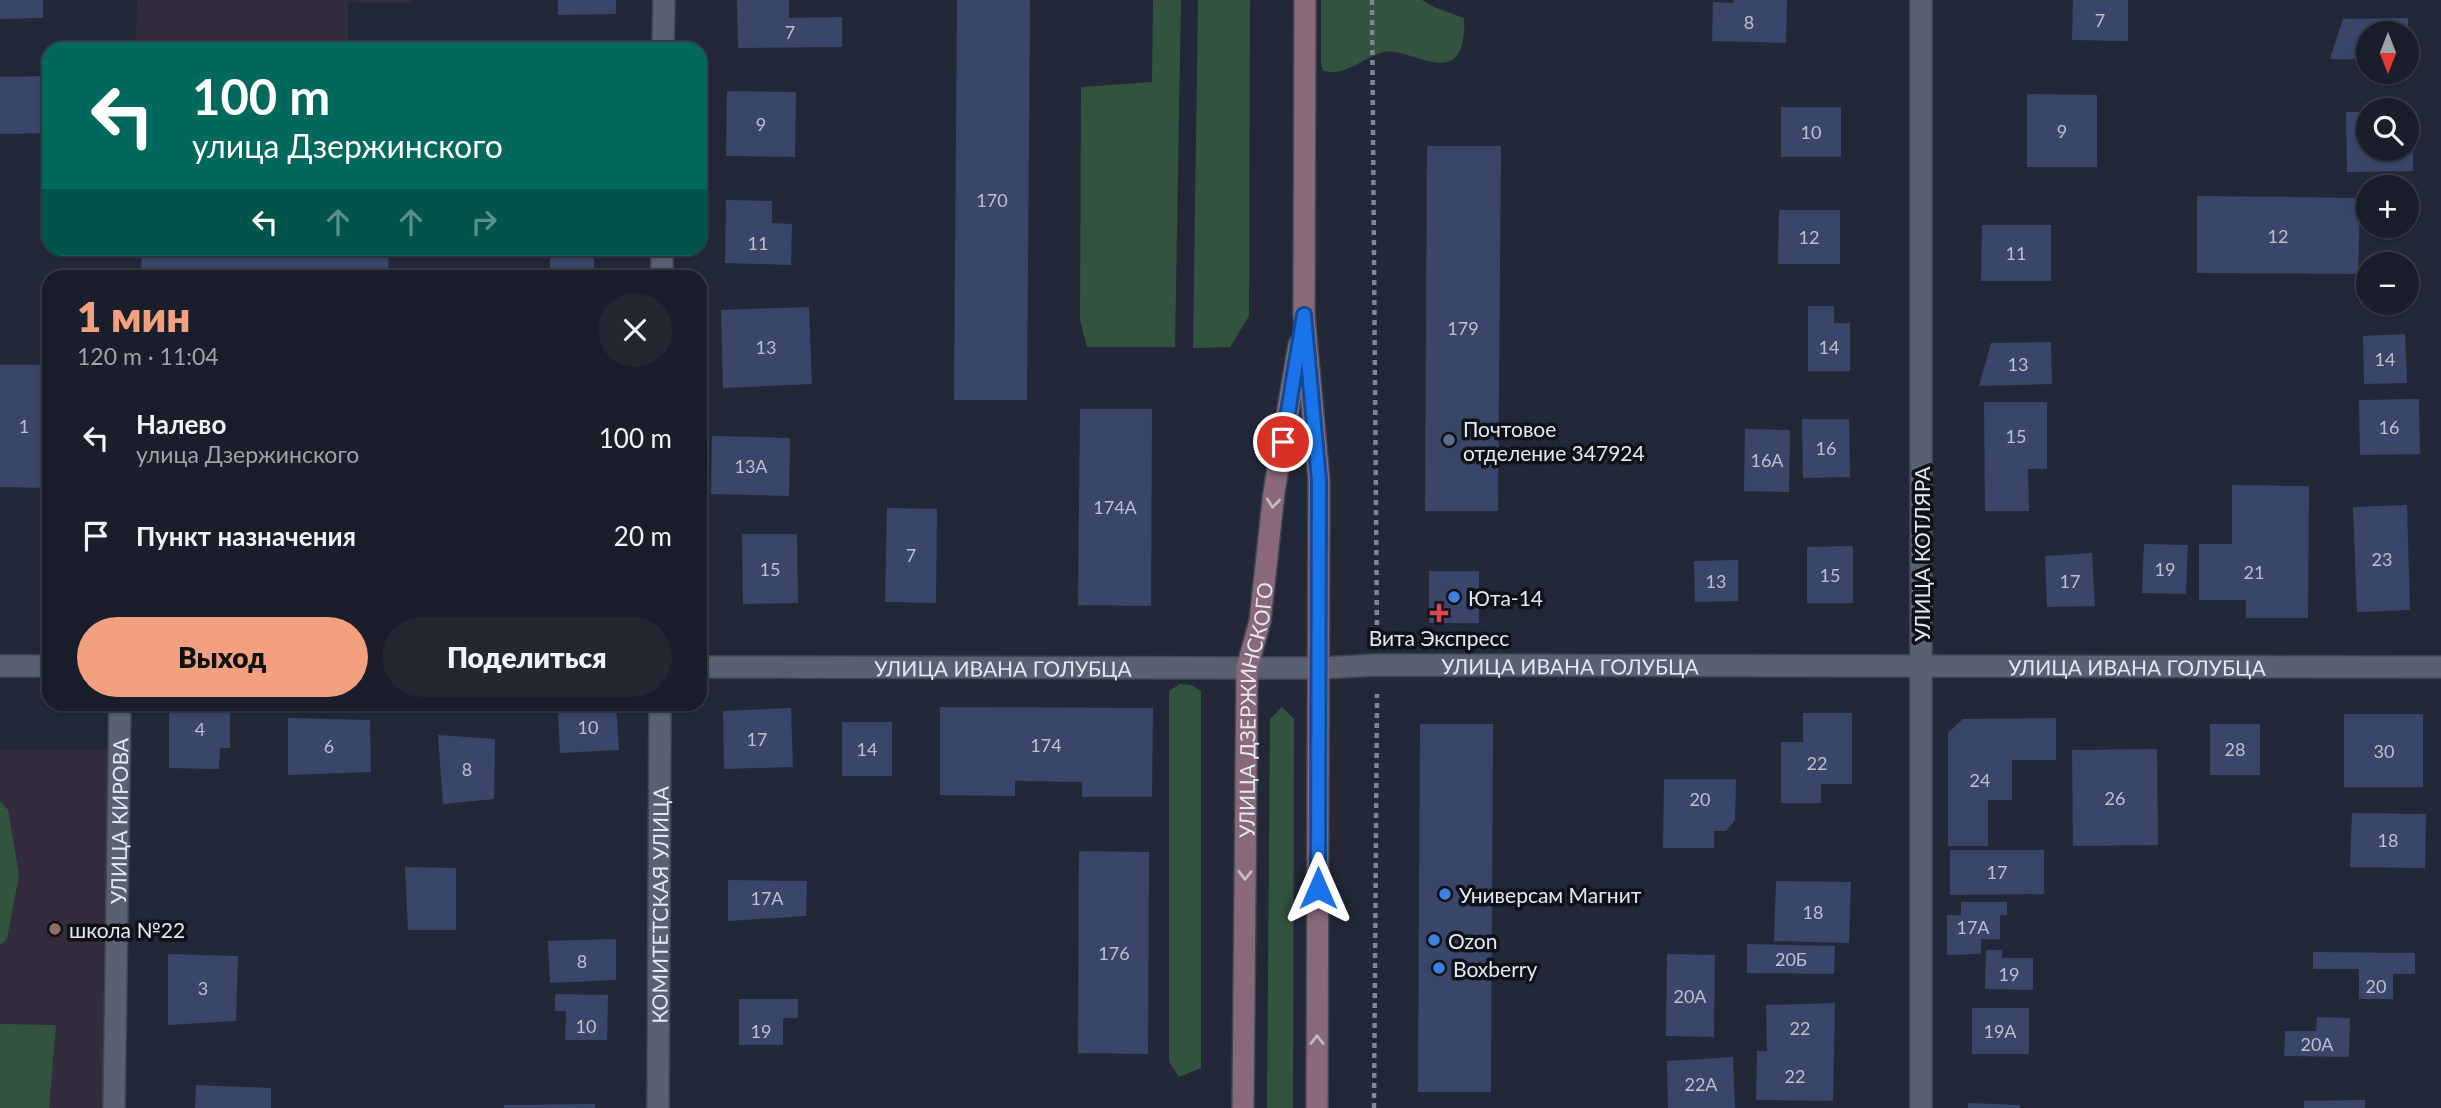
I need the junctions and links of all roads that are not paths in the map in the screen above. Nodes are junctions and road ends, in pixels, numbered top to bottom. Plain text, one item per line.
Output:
1 (664, 0) edge
2 (1305, 0) edge
3 (1922, 0) edge
4 (663, 42) edge
5 (1304, 315) junction
6 (0, 666) edge
7 (42, 666) edge
8 (1922, 666) junction
9 (707, 667) edge
10 (2441, 667) edge
11 (1247, 668) junction
12 (1320, 668) junction
13 (120, 711) edge
14 (660, 711) edge
15 (114, 1108) edge
16 (657, 1108) edge
17 (1243, 1108) edge
18 (1317, 1108) edge
19 (1922, 1108) edge

1 - 4 street
2 - 5 main road, УЛИЦА ДЗЕРЖИНСКОГО
3 - 8 street, УЛИЦА КОТЛЯРА
5 -> 11 main road, УЛИЦА ДЗЕРЖИНСКОГО
5 - 12 main road, УЛИЦА ДЗЕРЖИНСКОГО
6 - 7 street
8 - 10 street, УЛИЦА ИВАНА ГОЛУБЦА
8 - 12 street, УЛИЦА ИВАНА ГОЛУБЦА
8 - 19 street, УЛИЦА КОТЛЯРА
9 - 11 street, УЛИЦА ИВАНА ГОЛУБЦА
11 - 12 street, УЛИЦА ИВАНА ГОЛУБЦА
11 -> 17 main road, УЛИЦА ДЗЕРЖИНСКОГО
18 -> 12 main road, УЛИЦА ДЗЕРЖИНСКОГО
13 - 15 street, УЛИЦА КИРОВА
14 - 16 street, КОМИТЕТСКАЯ УЛИЦА

